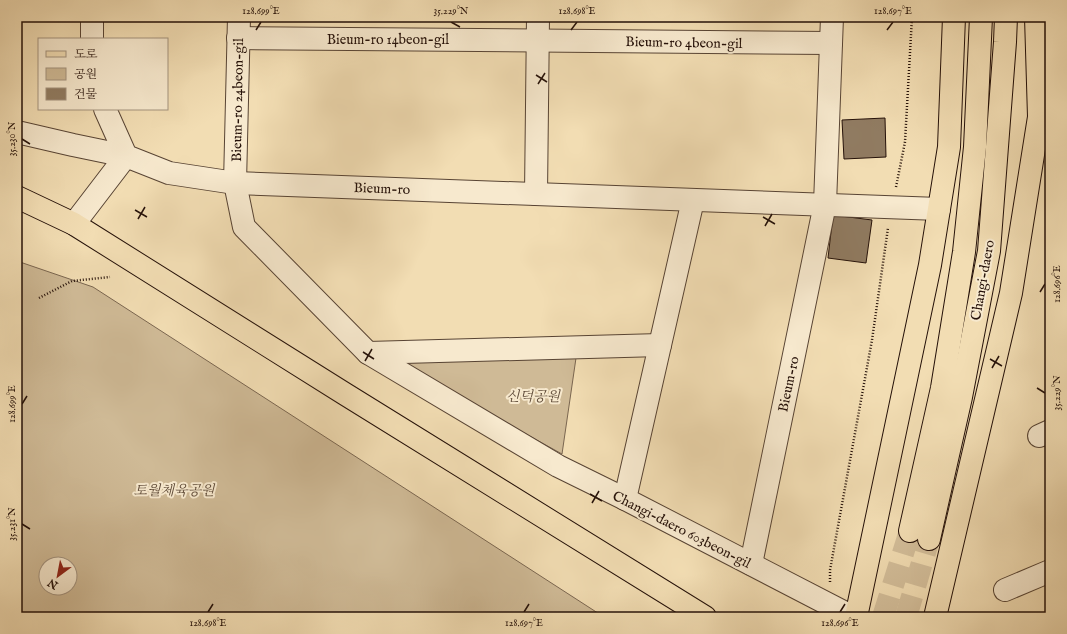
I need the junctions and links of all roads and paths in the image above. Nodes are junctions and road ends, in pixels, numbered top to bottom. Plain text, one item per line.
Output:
1 (92, 17) edge
2 (538, 17) edge
3 (832, 17) edge
4 (912, 17) edge
5 (954, 17) edge
6 (981, 17) edge
7 (1006, 17) edge
8 (1036, 17) edge
9 (238, 28) edge
10 (92, 38) edge
11 (537, 40) junction
12 (831, 43) junction
13 (105, 110) edge
14 (17, 132) edge
15 (126, 156) junction
16 (235, 183) junction
17 (536, 194) junction
18 (17, 197) edge
19 (693, 200) junction
20 (825, 204) junction
21 (892, 207) junction
22 (939, 209) junction
23 (74, 224) junction
24 (110, 277) dead end
25 (39, 298) dead end
26 (660, 345) junction
27 (368, 353) junction
28 (625, 499) junction
29 (751, 564) junction
30 (1050, 571) edge
31 (1005, 590) dead end
32 (829, 604) junction
33 (705, 617) edge
34 (854, 617) edge
35 (935, 617) edge

1 - 10 street
2 - 11 street
3 - 12 street
4 - 21 path
5 - 22 main road
6 - 7 main road, Changi-daero
8 - 35 main road
9 - 11 street, Bieum-ro 14beon-gil
9 - 16 street, Bieum-ro 24beon-gil
11 - 12 street, Bieum-ro 4beon-gil
11 - 17 street
12 - 20 street
13 - 15 street
14 - 15 street, Bieum-ro
15 - 16 street, Bieum-ro
15 - 23 street
16 - 17 street, Bieum-ro
16 - 27 street, Changi-daero 603beon-gil
17 - 19 street, Bieum-ro
18 - 23 main road
19 - 20 street, Bieum-ro
19 - 26 street
20 - 21 street, Bieum-ro
20 - 29 street, Bieum-ro
21 - 22 street, Bieum-ro
21 - 32 path
22 - 34 main road
23 - 33 main road
24 - 25 path
26 - 27 street
26 - 28 street
27 - 28 street, Changi-daero 603beon-gil
28 - 29 street, Changi-daero 603beon-gil
29 - 32 street, Changi-daero 603beon-gil
30 - 31 street
32 - 34 street, Changi-daero 603beon-gil

